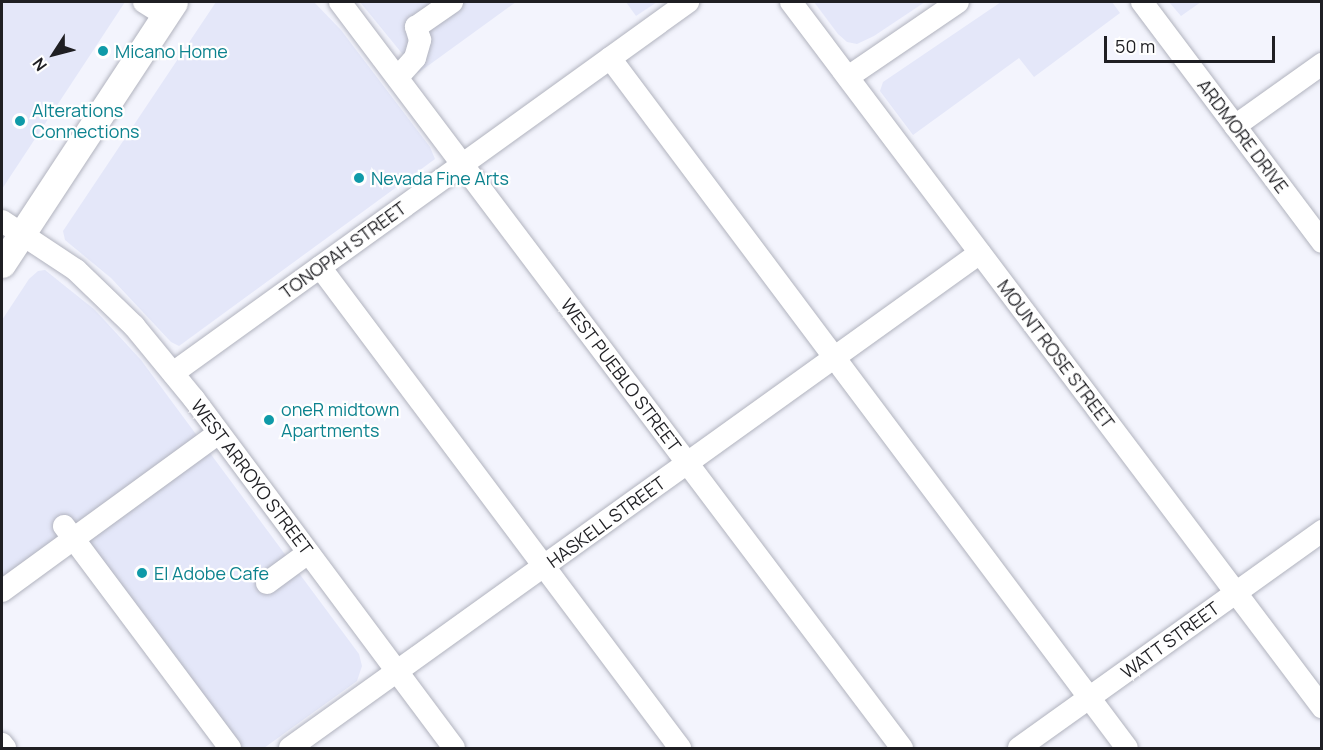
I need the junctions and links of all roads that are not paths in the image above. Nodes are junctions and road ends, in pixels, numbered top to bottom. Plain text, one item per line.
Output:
1 (340, 2) edge
2 (452, 2) edge
3 (688, 2) edge
4 (791, 2) edge
5 (958, 2) edge
6 (1142, 2) edge
7 (161, 6) edge
8 (610, 58) junction
9 (1322, 64) edge
10 (398, 77) junction
11 (848, 77) junction
12 (1235, 126) junction
13 (462, 163) junction
14 (11, 227) edge
15 (1322, 242) edge
16 (980, 253) junction
17 (2, 264) edge
18 (320, 267) junction
19 (833, 358) junction
20 (173, 373) junction
21 (219, 433) junction
22 (688, 463) junction
23 (1322, 531) edge
24 (69, 533) junction
25 (308, 553) junction
26 (542, 567) junction
27 (267, 583) dead end
28 (2, 591) edge
29 (1236, 593) junction
30 (396, 672) junction
31 (1090, 698) junction
32 (1322, 707) edge
33 (2, 744) edge
34 (5, 748) edge
35 (230, 748) edge
36 (290, 748) edge
37 (454, 748) edge
38 (680, 748) edge
39 (902, 748) edge
40 (1019, 748) edge
41 (1127, 748) edge

1 - 10 street, WEST PUEBLO STREET
2 - 10 street
3 - 8 street, TONOPAH STREET
4 - 11 street, MOUNT ROSE STREET
5 - 11 street
6 - 12 street, ARDMORE DRIVE
7 - 14 main road
8 - 13 street, TONOPAH STREET
8 - 19 street
9 - 12 street
10 - 13 street, WEST PUEBLO STREET
11 - 16 street, MOUNT ROSE STREET
12 - 15 street, ARDMORE DRIVE
13 - 18 street, TONOPAH STREET
13 - 22 street, WEST PUEBLO STREET
14 - 17 main road
14 - 20 street, WEST ARROYO STREET
16 - 19 street, HASKELL STREET
16 - 29 street, MOUNT ROSE STREET
18 - 20 street, TONOPAH STREET
18 - 26 street
19 - 22 street, HASKELL STREET
19 - 31 street
20 - 21 street, WEST ARROYO STREET
21 - 24 street
21 - 25 street, WEST ARROYO STREET
22 - 26 street, HASKELL STREET
22 - 39 street, WEST PUEBLO STREET
23 - 29 street, WATT STREET
24 - 28 street
24 - 35 street
25 - 27 street
25 - 30 street, WEST ARROYO STREET
26 - 30 street, HASKELL STREET
26 - 38 street
29 - 31 street, WATT STREET
29 - 32 street, MOUNT ROSE STREET
30 - 36 street, HASKELL STREET
30 - 37 street, WEST ARROYO STREET
31 - 40 street, WATT STREET
31 - 41 street
33 - 34 street

